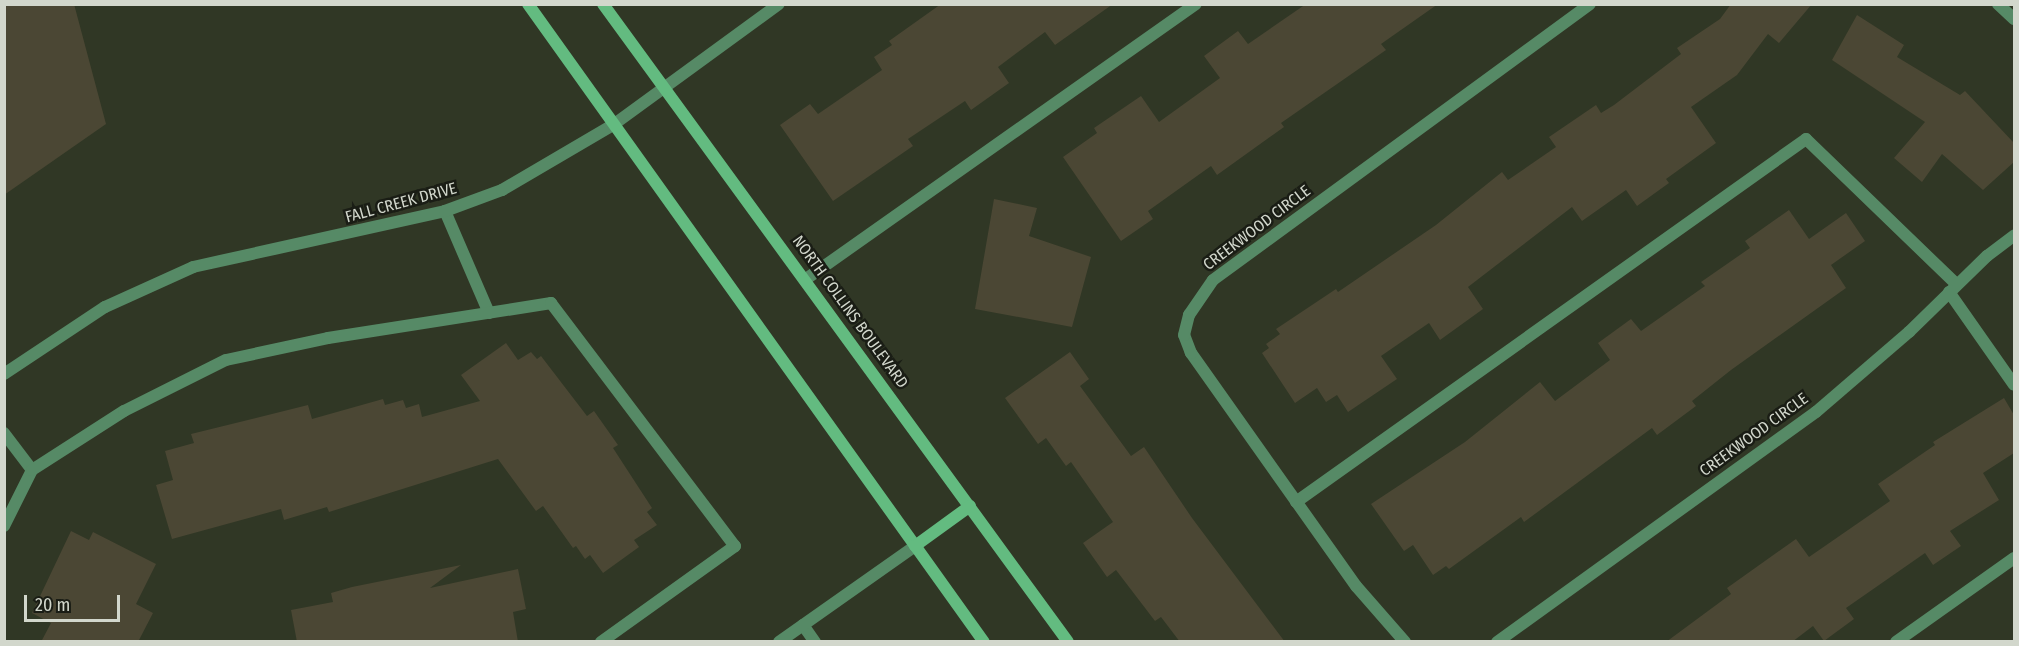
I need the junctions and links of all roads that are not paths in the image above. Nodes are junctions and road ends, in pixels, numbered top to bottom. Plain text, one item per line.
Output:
1 (528, 4) edge
2 (603, 4) edge
3 (779, 4) edge
4 (1196, 4) edge
5 (1590, 4) edge
6 (1998, 4) edge
7 (2014, 19) edge
8 (664, 88) junction
9 (613, 125) junction
10 (445, 211) junction
11 (2014, 236) edge
12 (806, 279) junction
13 (1952, 288) junction
14 (489, 312) junction
15 (4, 374) edge
16 (2014, 385) edge
17 (4, 433) edge
18 (32, 470) junction
19 (1296, 502) junction
20 (970, 506) junction
21 (4, 526) edge
22 (915, 546) junction
23 (2014, 558) edge
24 (802, 625) junction
25 (601, 642) edge
26 (779, 642) edge
27 (815, 642) edge
28 (984, 642) edge
29 (1068, 642) edge
30 (1405, 642) edge
31 (1497, 642) edge
32 (1896, 642) edge

1 - 9 main road
2 - 8 main road, NORTH COLLINS BOULEVARD
3 - 8 street, FALL CREEK DRIVE
4 - 12 street
5 - 19 street, CREEKWOOD CIRCLE
6 - 7 street
8 - 9 street, FALL CREEK DRIVE
8 - 12 main road, NORTH COLLINS BOULEVARD
9 - 10 street, FALL CREEK DRIVE
9 - 22 main road
10 - 14 street
10 - 15 street, FALL CREEK DRIVE
11 - 13 street, CREEKWOOD CIRCLE
12 - 20 main road, NORTH COLLINS BOULEVARD
13 - 16 street
13 - 19 street
13 - 31 street, CREEKWOOD CIRCLE
14 - 18 street
14 - 25 street
17 - 18 street
18 - 21 street
19 - 30 street, CREEKWOOD CIRCLE
20 - 22 main road
20 - 29 main road, NORTH COLLINS BOULEVARD
22 - 24 street
22 - 28 main road
23 - 32 street
24 - 26 street
24 - 27 street

